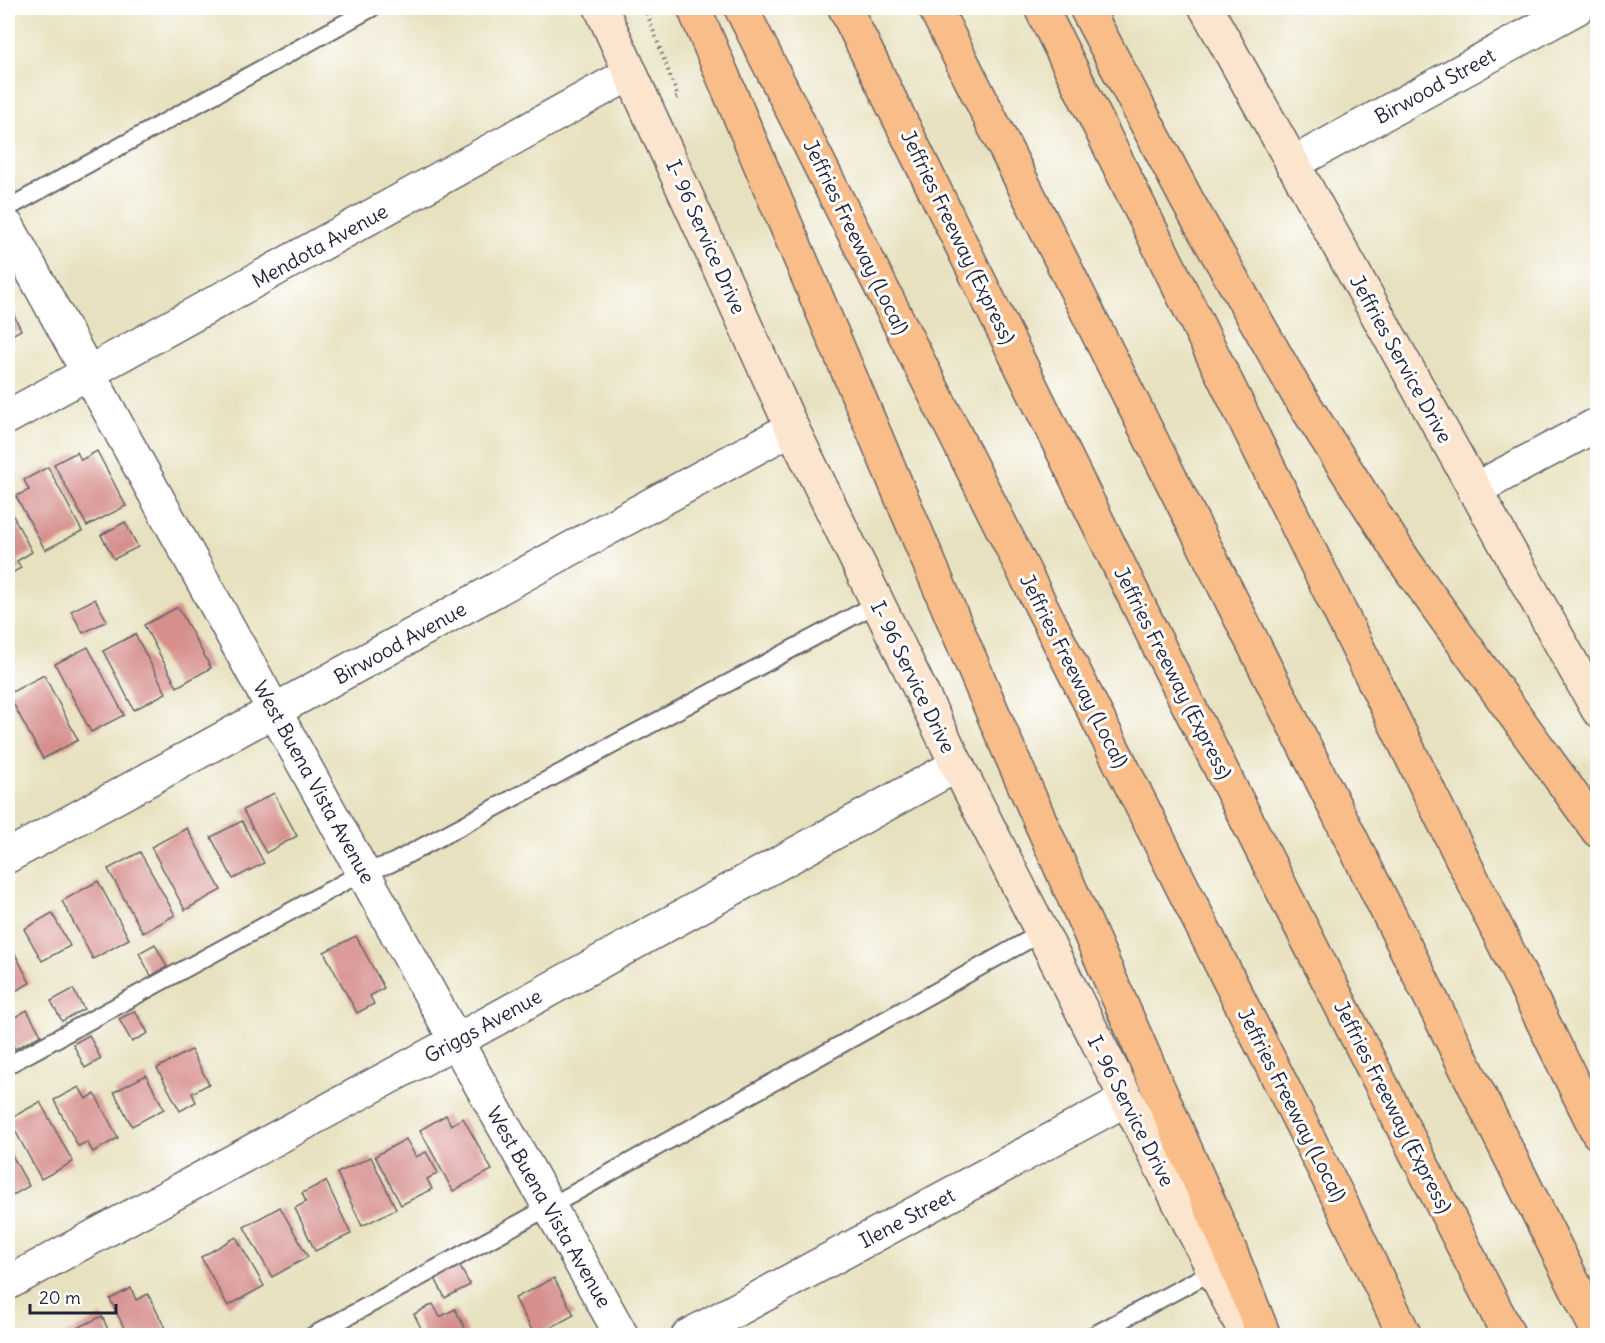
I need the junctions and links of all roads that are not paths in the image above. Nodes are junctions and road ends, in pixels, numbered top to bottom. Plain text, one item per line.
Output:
1 (372, 8) edge
2 (601, 8) edge
3 (694, 8) edge
4 (741, 8) edge
5 (845, 8) edge
6 (935, 8) edge
7 (1041, 8) edge
8 (1086, 8) edge
9 (1206, 8) edge
10 (1577, 8) edge
11 (631, 73) junction
12 (1292, 164) junction
13 (8, 208) edge
14 (8, 227) edge
15 (88, 374) junction
16 (8, 417) edge
17 (1598, 424) edge
18 (792, 428) junction
19 (1474, 490) junction
20 (878, 603) junction
21 (275, 710) junction
22 (1598, 710) edge
23 (957, 765) junction
24 (1598, 831) edge
25 (8, 856) edge
26 (363, 872) junction
27 (1041, 933) junction
28 (456, 1041) junction
29 (8, 1065) edge
30 (1125, 1100) junction
31 (1598, 1134) edge
32 (549, 1207) junction
33 (1213, 1271) junction
34 (8, 1282) edge
35 (1598, 1332) edge
36 (312, 1335) edge
37 (622, 1335) edge
38 (688, 1335) edge
39 (1092, 1335) edge
40 (1246, 1335) edge
41 (1264, 1335) edge
42 (1405, 1335) edge
43 (1509, 1335) edge

1 - 13 lane
2 - 11 street, I- 96 Service Drive
3 - 41 highway
4 - 42 highway, Jeffries Freeway (Local)
5 - 43 highway, Jeffries Freeway (Express)
6 - 35 highway
7 - 31 highway
8 - 24 highway
9 - 12 street, Jeffries Service Drive
10 - 12 street, Birwood Street
11 - 15 street, Mendota Avenue
11 - 18 street, I- 96 Service Drive
12 - 19 street, Jeffries Service Drive
14 - 15 street, West Buena Vista Avenue
15 - 16 street, Mendota Avenue
15 - 21 street, West Buena Vista Avenue
17 - 19 street
18 - 20 street, I- 96 Service Drive
18 - 21 street, Birwood Avenue
19 - 22 street, Jeffries Service Drive
20 - 23 street, I- 96 Service Drive
20 - 26 lane
21 - 25 street, Birwood Avenue
21 - 26 street, West Buena Vista Avenue
23 - 27 street, I- 96 Service Drive
23 - 28 street, Griggs Avenue
26 - 28 street, West Buena Vista Avenue
26 - 29 lane
27 - 30 street, I- 96 Service Drive
27 - 32 lane
28 - 32 street, West Buena Vista Avenue
28 - 34 street, Griggs Avenue
30 - 33 street, I- 96 Service Drive
30 - 38 street, Ilene Street
32 - 36 lane
32 - 37 street, West Buena Vista Avenue
33 - 39 lane
33 - 40 street, I- 96 Service Drive

